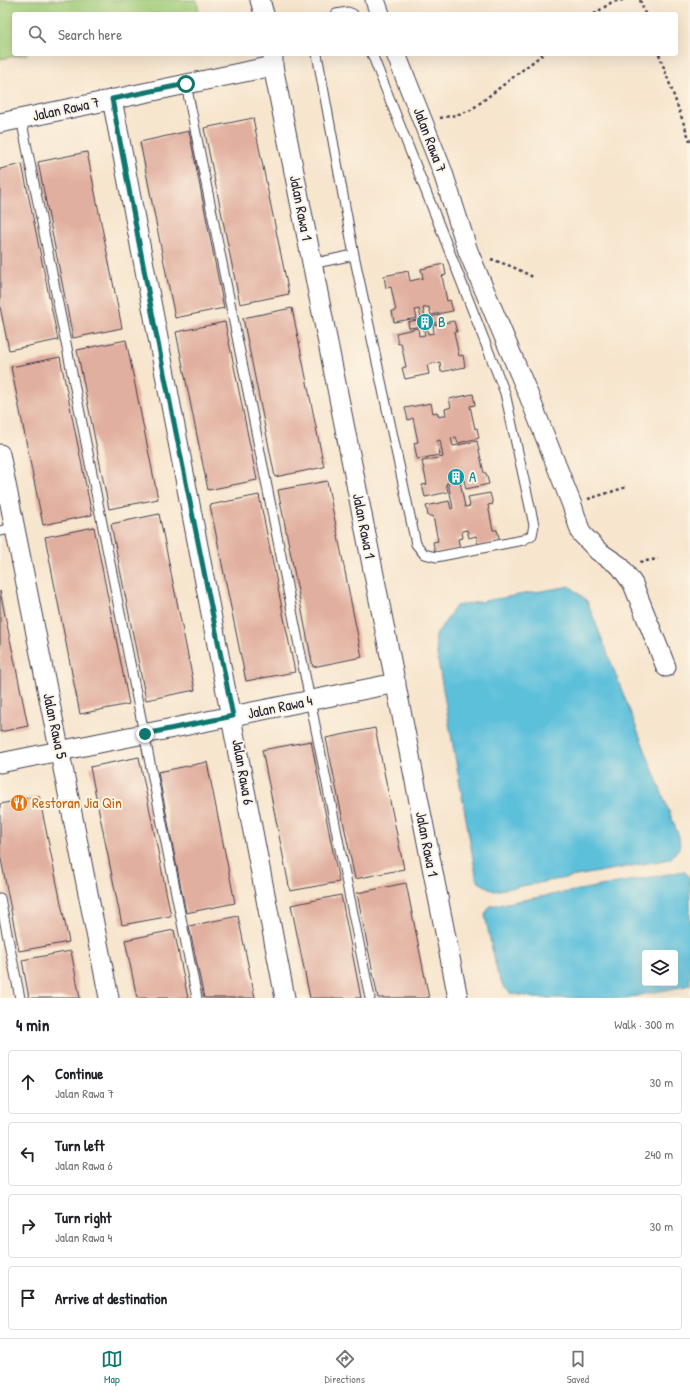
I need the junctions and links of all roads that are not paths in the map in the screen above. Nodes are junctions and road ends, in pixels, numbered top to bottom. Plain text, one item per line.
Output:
1 (260, 0) edge
2 (375, 0) edge
3 (263, 12) edge
4 (379, 12) edge
5 (317, 56) edge
6 (373, 56) edge
7 (397, 56) edge
8 (273, 60) edge
9 (186, 84) junction
10 (112, 99) junction
11 (21, 118) junction
12 (0, 123) edge
13 (354, 255) junction
14 (312, 264) junction
15 (0, 454) edge
16 (7, 529) edge
17 (666, 667) dead end
18 (396, 683) junction
19 (312, 700) junction
20 (233, 716) junction
21 (145, 734) junction
22 (60, 751) junction
23 (0, 763) edge
24 (0, 898) edge
25 (20, 998) edge
26 (109, 998) edge
27 (197, 998) edge
28 (285, 998) edge
29 (370, 998) edge
30 (458, 998) edge

1 - 3 street
2 - 4 street
5 - 13 lane
6 - 13 lane
7 - 17 street, Jalan Rawa 7
8 - 9 street, Jalan Rawa 7
8 - 14 street, Jalan Rawa 1
9 - 10 street, Jalan Rawa 7
9 - 19 lane
10 - 11 street, Jalan Rawa 7
10 - 20 street, Jalan Rawa 6
11 - 12 street, Jalan Rawa 7
11 - 21 lane
13 - 14 lane
14 - 18 street, Jalan Rawa 1
15 - 16 street, Jalan Rawa 5
16 - 22 street, Jalan Rawa 5
18 - 19 street, Jalan Rawa 4
18 - 30 street, Jalan Rawa 1
19 - 20 street, Jalan Rawa 4
19 - 29 lane
20 - 21 street, Jalan Rawa 4
20 - 28 street, Jalan Rawa 6
21 - 22 street, Jalan Rawa 4
21 - 27 lane
22 - 23 street, Jalan Rawa 4
22 - 26 street, Jalan Rawa 5
24 - 25 lane

